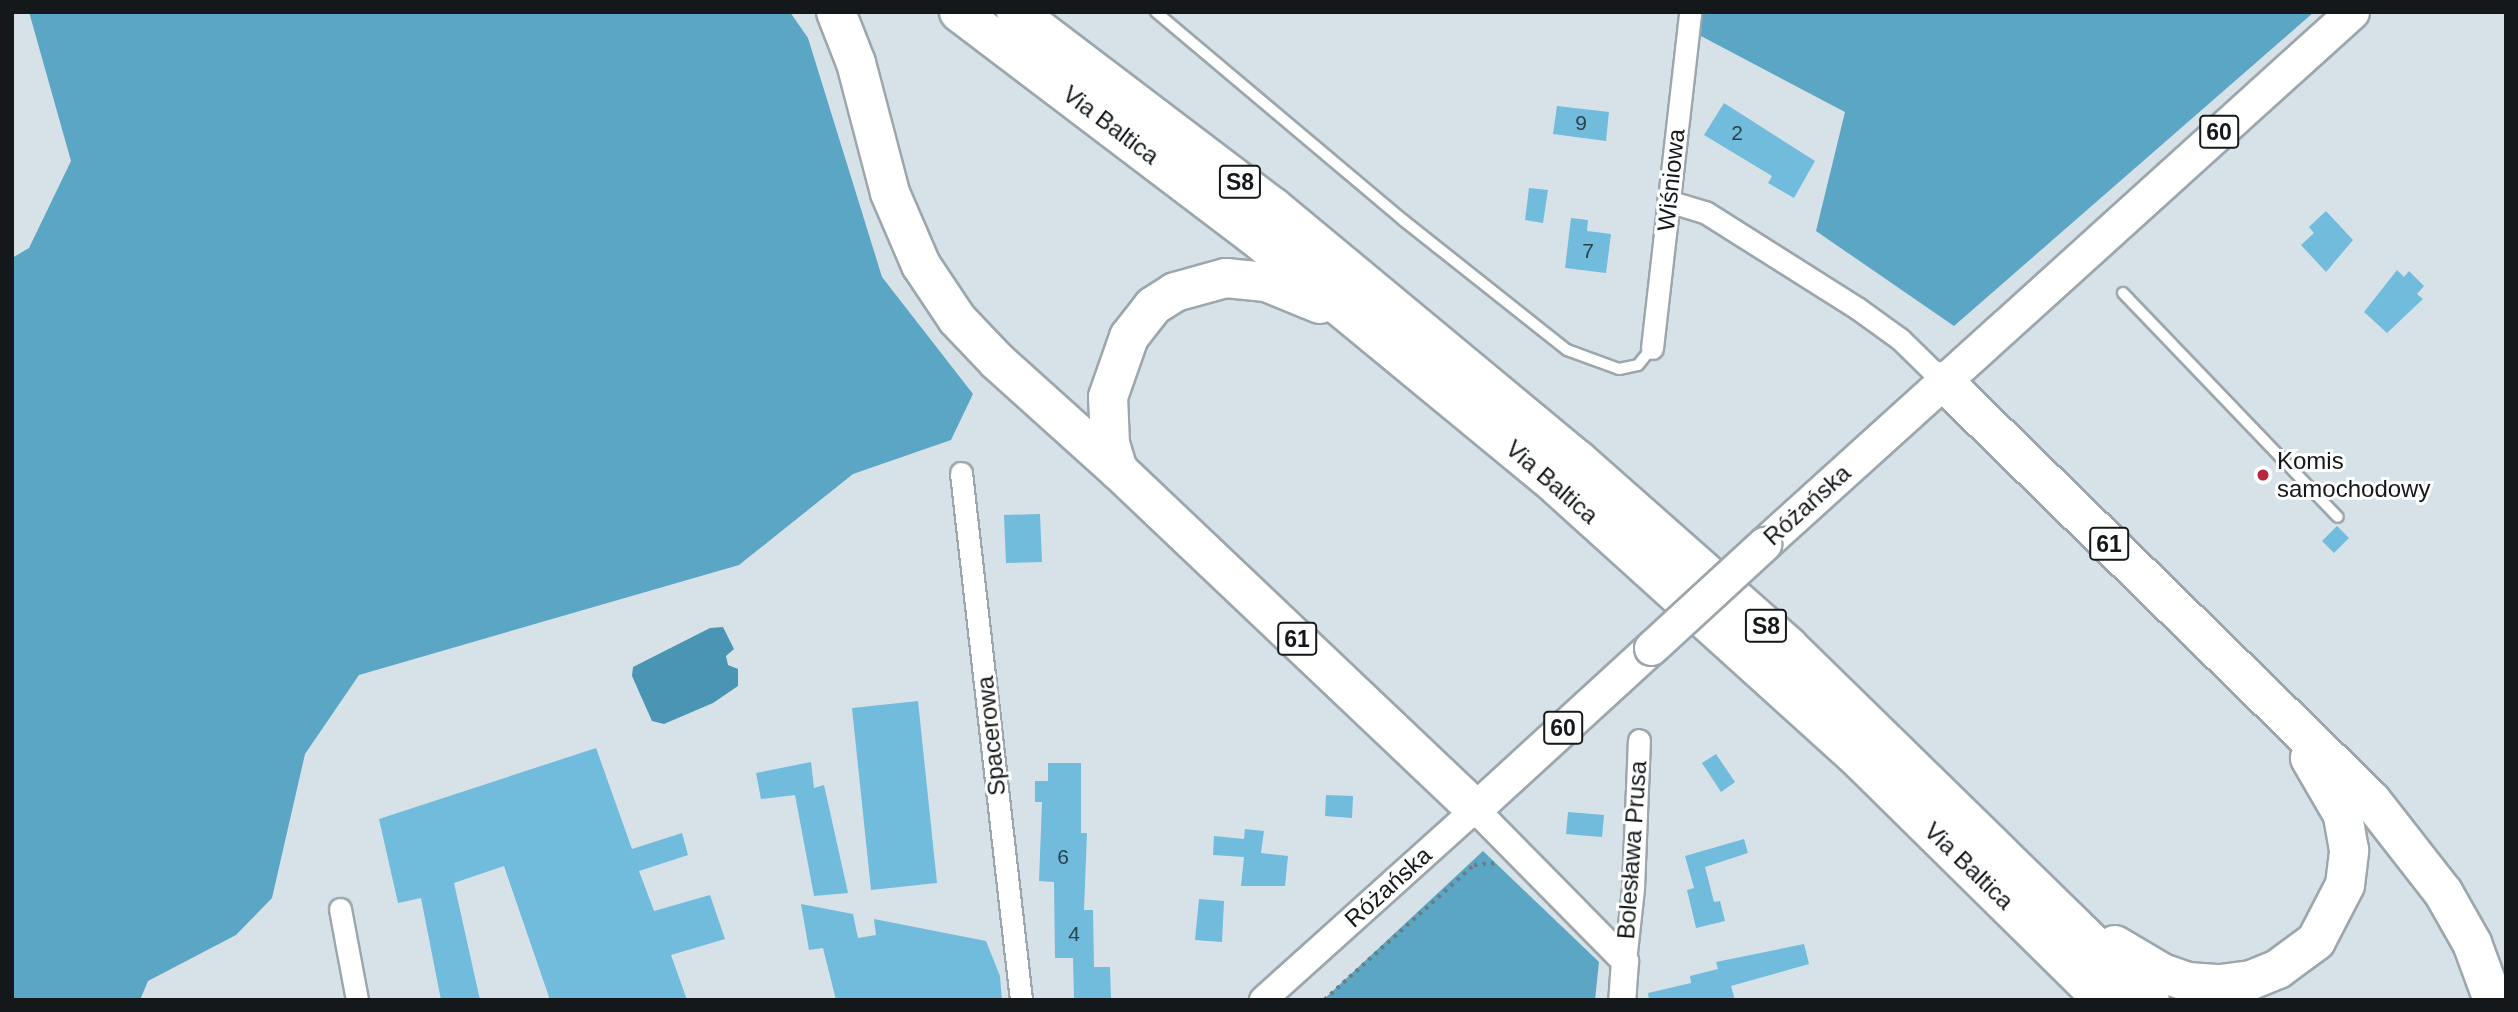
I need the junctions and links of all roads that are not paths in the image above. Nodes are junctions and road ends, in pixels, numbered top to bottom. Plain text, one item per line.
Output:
1 (836, 12) edge
2 (959, 12) edge
3 (1016, 12) edge
4 (1156, 12) edge
5 (1690, 12) edge
6 (2352, 12) edge
7 (1668, 201) junction
8 (2123, 293) dead end
9 (1370, 329) junction
10 (1652, 348) joint
11 (1943, 381) junction
12 (1118, 470) junction
13 (961, 473) dead end
14 (2338, 517) dead end
15 (2274, 708) junction
16 (1639, 740) dead end
17 (1475, 809) junction
18 (2059, 907) junction
19 (340, 909) dead end
20 (1625, 961) junction
21 (357, 1000) edge
22 (1021, 1000) edge
23 (1263, 1000) edge
24 (1622, 1000) edge
25 (2103, 1000) edge
26 (2150, 1000) edge
27 (2493, 1000) edge

1 - 12 highway
2 - 9 highway, Via Baltica / S8
3 - 18 highway, Via Baltica / S8
4 - 10 lane
5 - 7 street, Wiśniowa
6 - 11 main road, Różańska / 60
7 - 10 street, Wiśniowa
7 - 11 street
8 - 14 lane
9 - 12 highway
9 - 25 highway, Via Baltica / S8
11 - 15 highway, 61
11 - 17 main road, Różańska / 60, bridge
12 - 17 highway, 61
13 - 22 street, Spacerowa
15 - 18 highway
15 - 27 highway, 61
16 - 20 street, Bolesława Prusa
17 - 20 street, Bolesława Prusa
17 - 23 street, Różańska
18 - 26 highway, Via Baltica / S8
19 - 21 street
20 - 24 street, Bolesława Prusa

